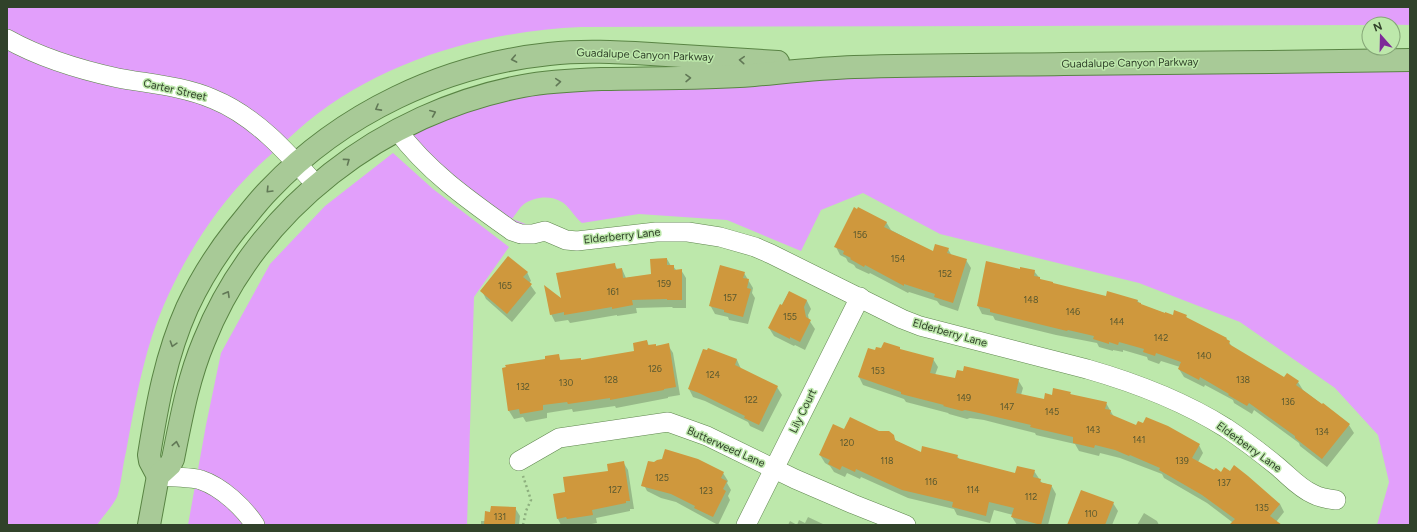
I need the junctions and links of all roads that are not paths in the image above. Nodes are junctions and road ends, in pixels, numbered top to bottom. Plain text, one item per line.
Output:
1 (7, 39) edge
2 (1410, 60) edge
3 (850, 67) junction
4 (397, 130) junction
5 (297, 163) junction
6 (317, 186) junction
7 (860, 297) junction
8 (518, 461) road end
9 (774, 469) junction
10 (158, 476) junction
11 (1336, 500) dead end
12 (149, 525) edge
13 (255, 525) edge
14 (746, 525) edge
15 (906, 525) edge

1 - 5 street, Carter Street
2 - 3 main road, Guadalupe Canyon Parkway
4 -> 3 main road, Guadalupe Canyon Parkway
3 -> 5 main road, Guadalupe Canyon Parkway
6 -> 4 main road, Guadalupe Canyon Parkway
4 - 7 street, Elderberry Lane
5 - 6 street, Carter Street
5 -> 10 main road, Guadalupe Canyon Parkway
10 -> 6 main road, Guadalupe Canyon Parkway
7 - 9 street, Lily Court
7 - 11 street, Elderberry Lane
8 - 9 street, Butterweed Lane
9 - 14 street, Lily Court
9 - 15 street, Butterweed Lane
10 - 12 main road
10 - 13 street

